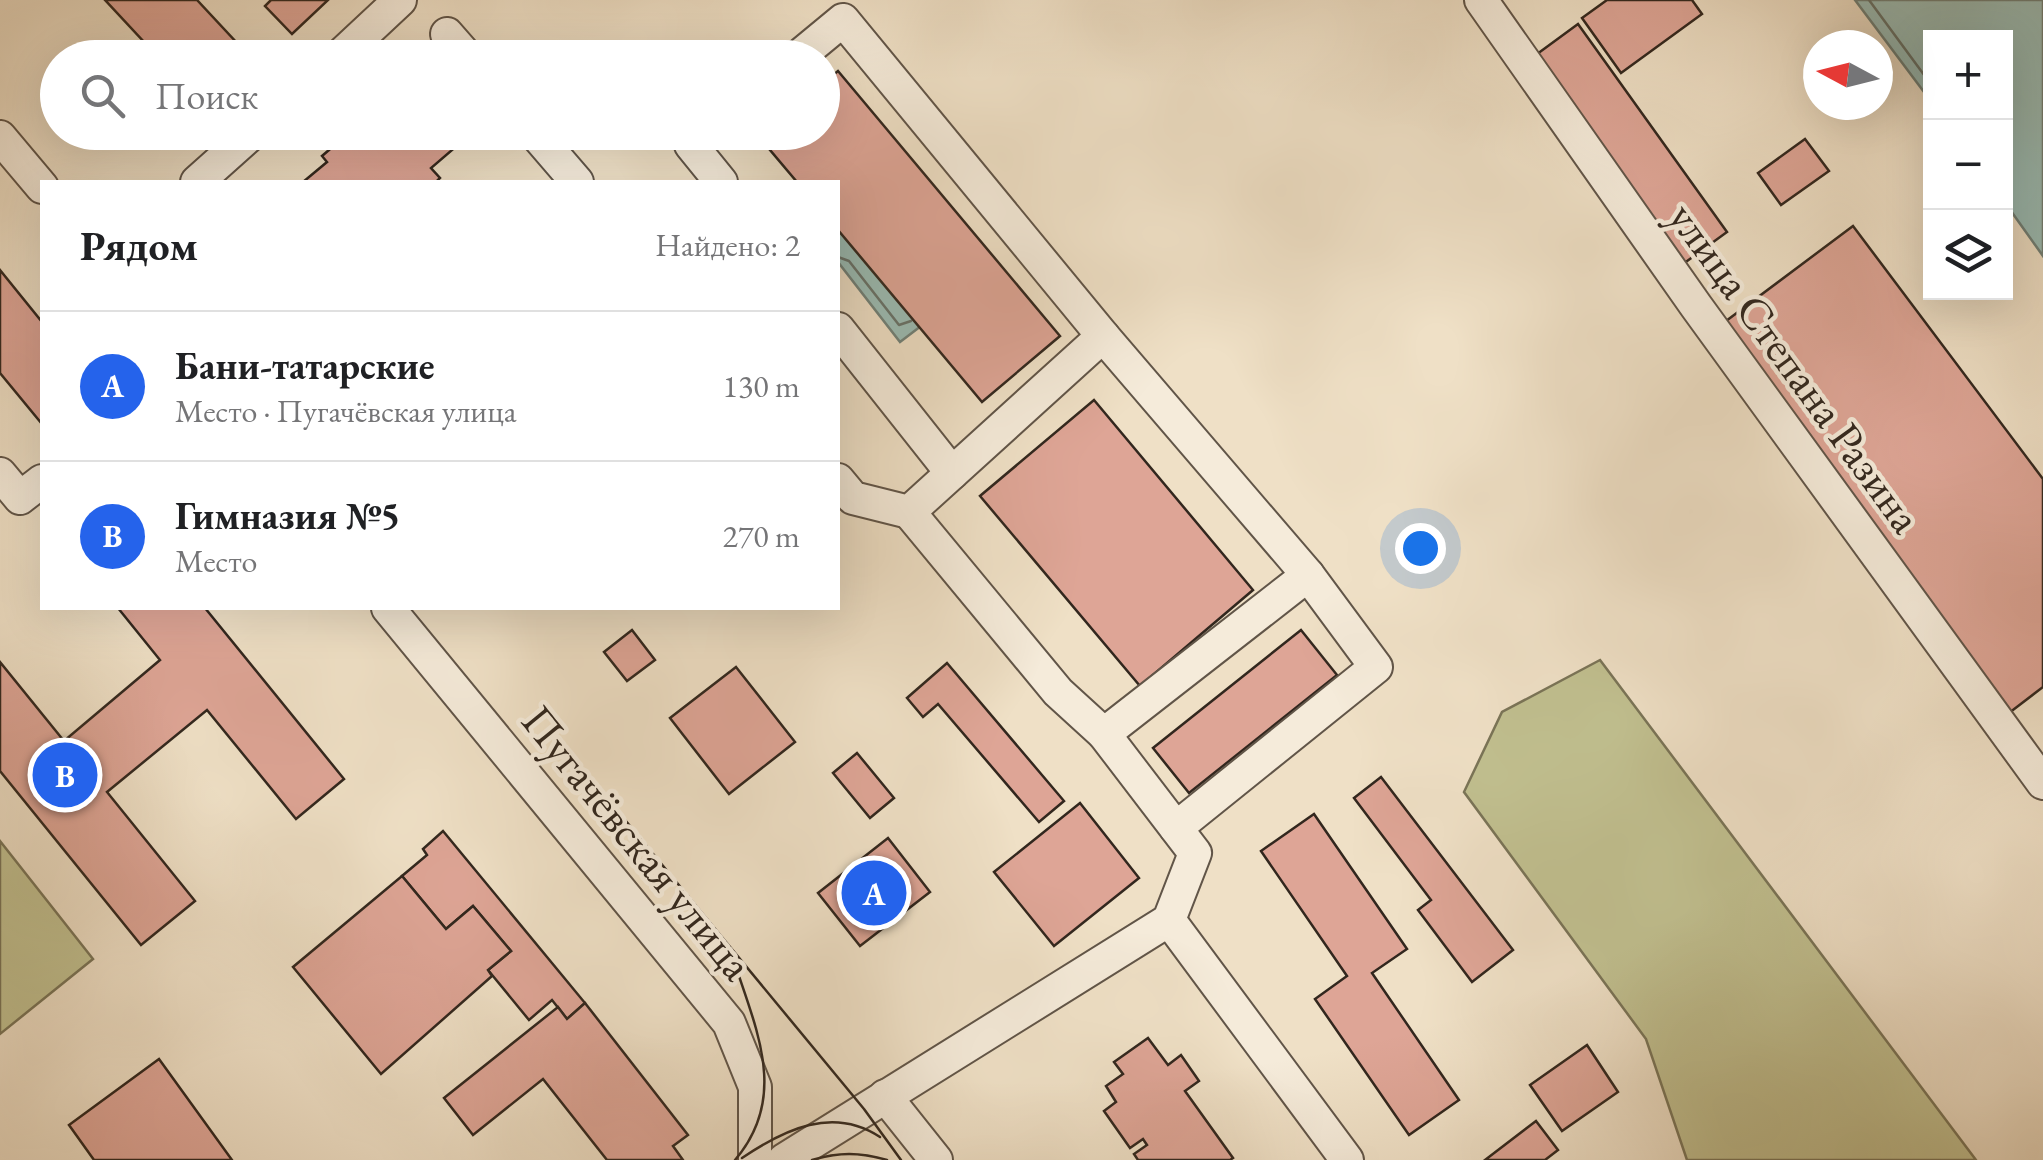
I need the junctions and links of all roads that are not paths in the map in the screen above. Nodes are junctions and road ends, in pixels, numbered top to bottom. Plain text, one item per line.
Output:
1 (400, 0) edge
2 (1481, 0) edge
3 (357, 40) edge
4 (819, 40) edge
5 (0, 137) edge
6 (233, 150) edge
7 (550, 150) edge
8 (696, 150) edge
9 (199, 180) edge
10 (576, 180) edge
11 (720, 180) edge
12 (40, 185) edge
13 (840, 332) edge
14 (1103, 336) junction
15 (952, 473) junction
16 (0, 474) edge
17 (840, 482) edge
18 (40, 483) edge
19 (909, 512) junction
20 (1308, 575) junction
21 (403, 613) edge
22 (1104, 734) junction
23 (2043, 783) edge
24 (1176, 828) junction
25 (1169, 920) junction
26 (885, 1096) junction
27 (754, 1160) edge
28 (784, 1160) edge
29 (936, 1160) edge
30 (1347, 1160) edge

1 - 3 street
2 - 23 street, улица Степана Разина
4 - 14 street
5 - 12 street
6 - 9 street
7 - 10 street
8 - 11 street
13 - 15 street
14 - 15 street
14 - 20 street
15 - 19 street
16 - 18 street
17 - 19 street
19 - 22 street
20 - 22 street
20 - 24 street
21 - 27 street, Пугачёвская улица
22 - 24 street
24 - 25 street
25 - 26 street
25 - 30 street
26 - 28 street
26 - 29 street

